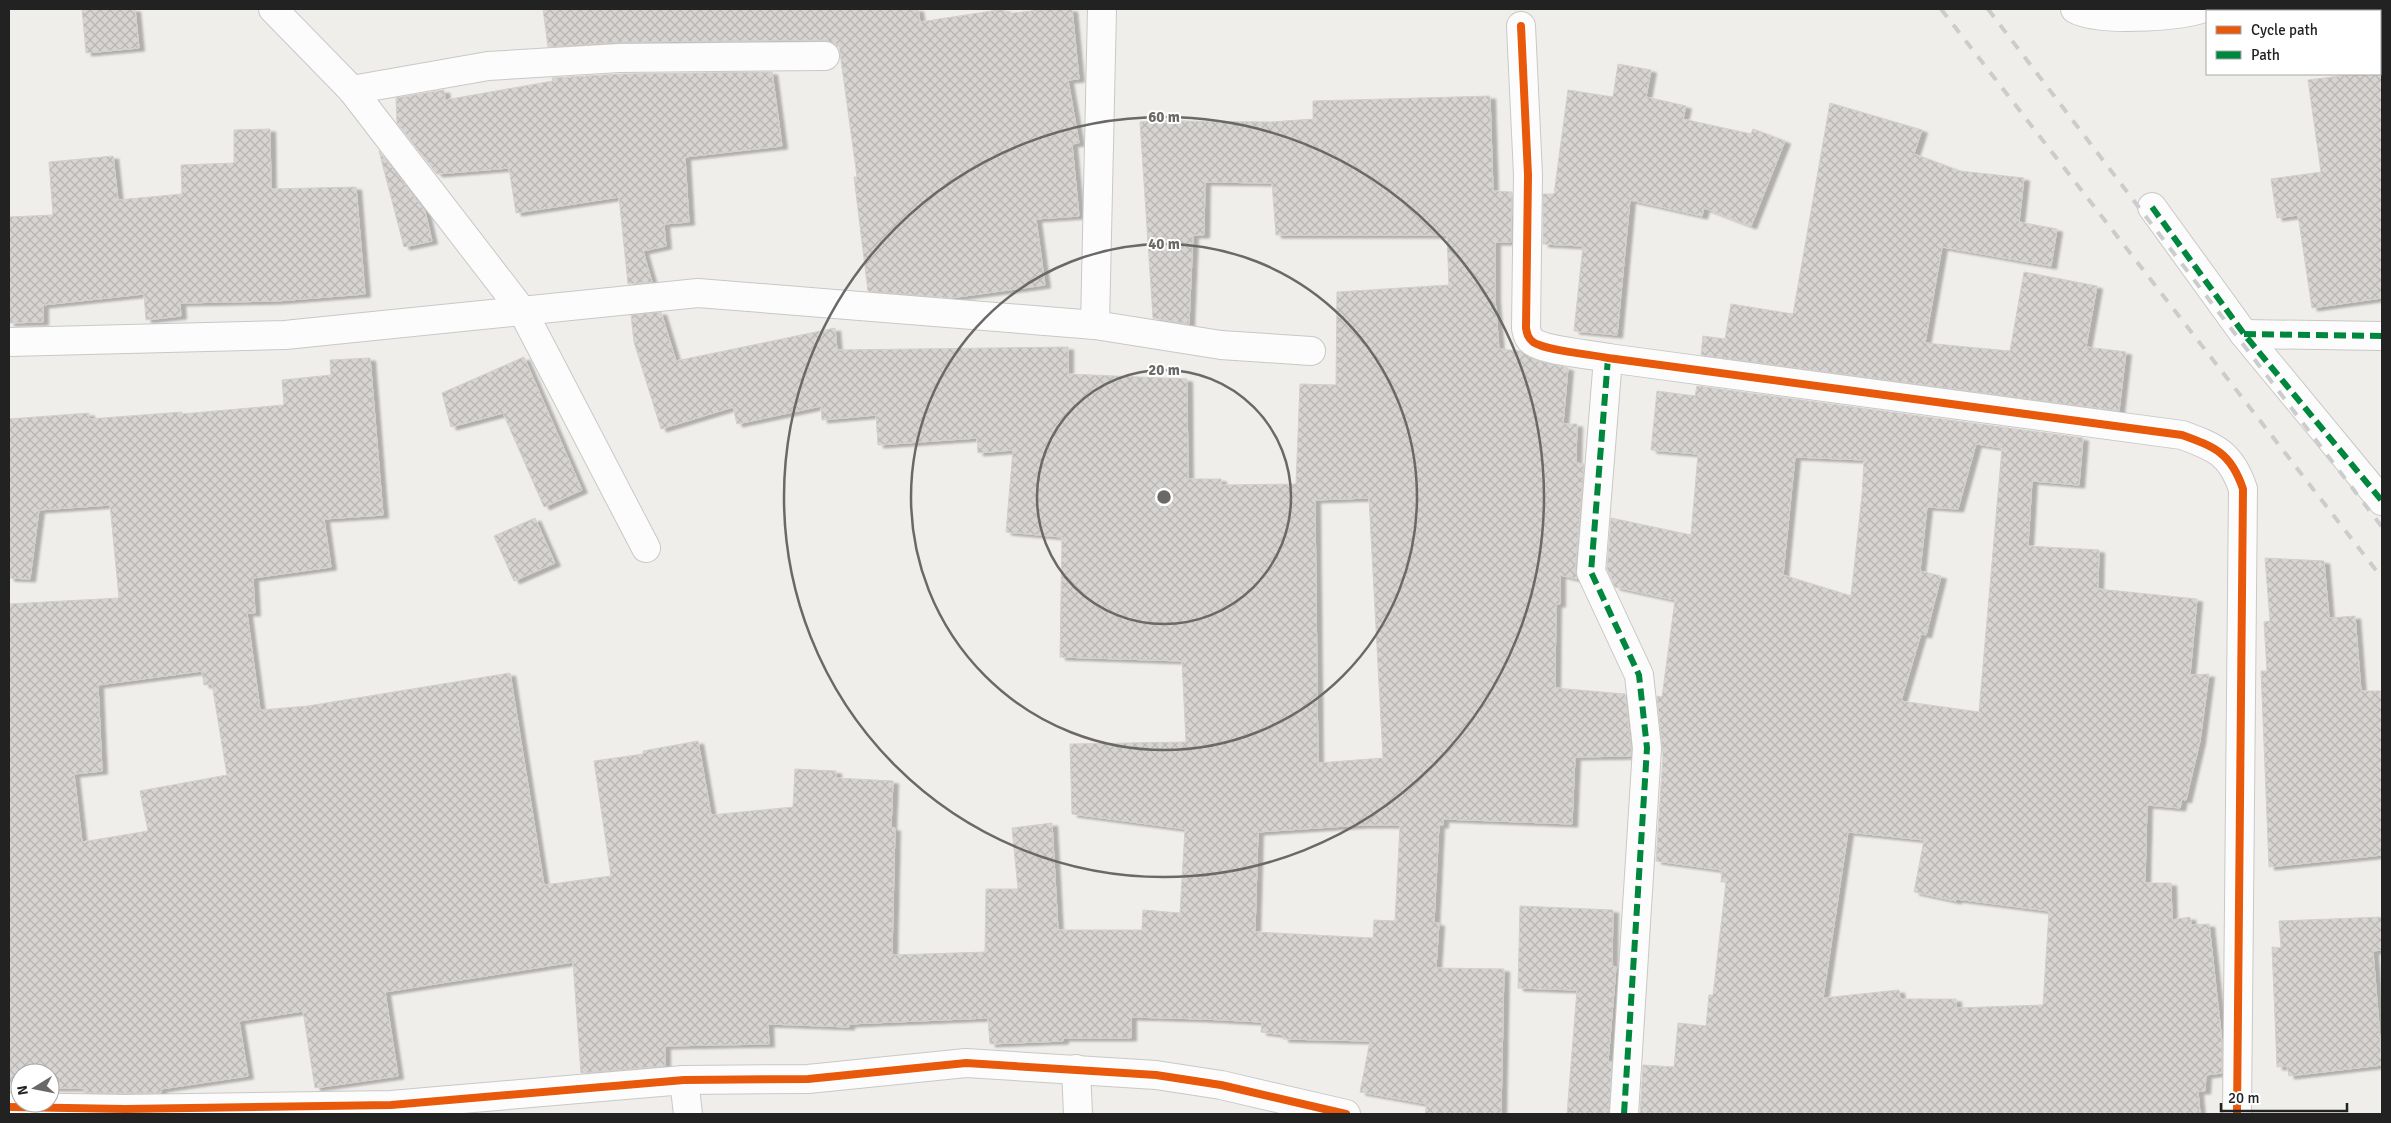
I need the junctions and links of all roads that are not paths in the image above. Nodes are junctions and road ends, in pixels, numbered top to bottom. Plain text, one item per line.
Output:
1 (273, 9) edge
2 (1102, 9) edge
3 (2075, 9) edge
4 (2201, 9) edge
5 (1521, 26) dead end
6 (824, 56) dead end
7 (352, 90) junction
8 (2152, 206) dead end
9 (523, 312) junction
10 (1095, 326) junction
11 (2244, 334) junction
12 (2382, 336) edge
13 (9, 342) edge
14 (1311, 350) dead end
15 (1608, 358) junction
16 (2382, 501) edge
17 (646, 548) dead end
18 (1076, 1069) junction
19 (684, 1080) junction
20 (9, 1106) edge
21 (688, 1114) edge
22 (1078, 1114) edge
23 (1346, 1114) edge
24 (1624, 1114) edge
25 (2237, 1114) edge

1 - 7 street
2 - 10 street
3 - 4 street
5 - 15 street
6 - 7 street
7 - 9 street
8 - 11 street
9 - 10 street
9 - 13 street
9 - 17 street
10 - 14 street
11 - 12 street
11 - 16 street
15 - 24 street
15 - 25 street
18 - 19 street
18 - 22 street
18 - 23 street
19 - 20 street
19 - 21 street

